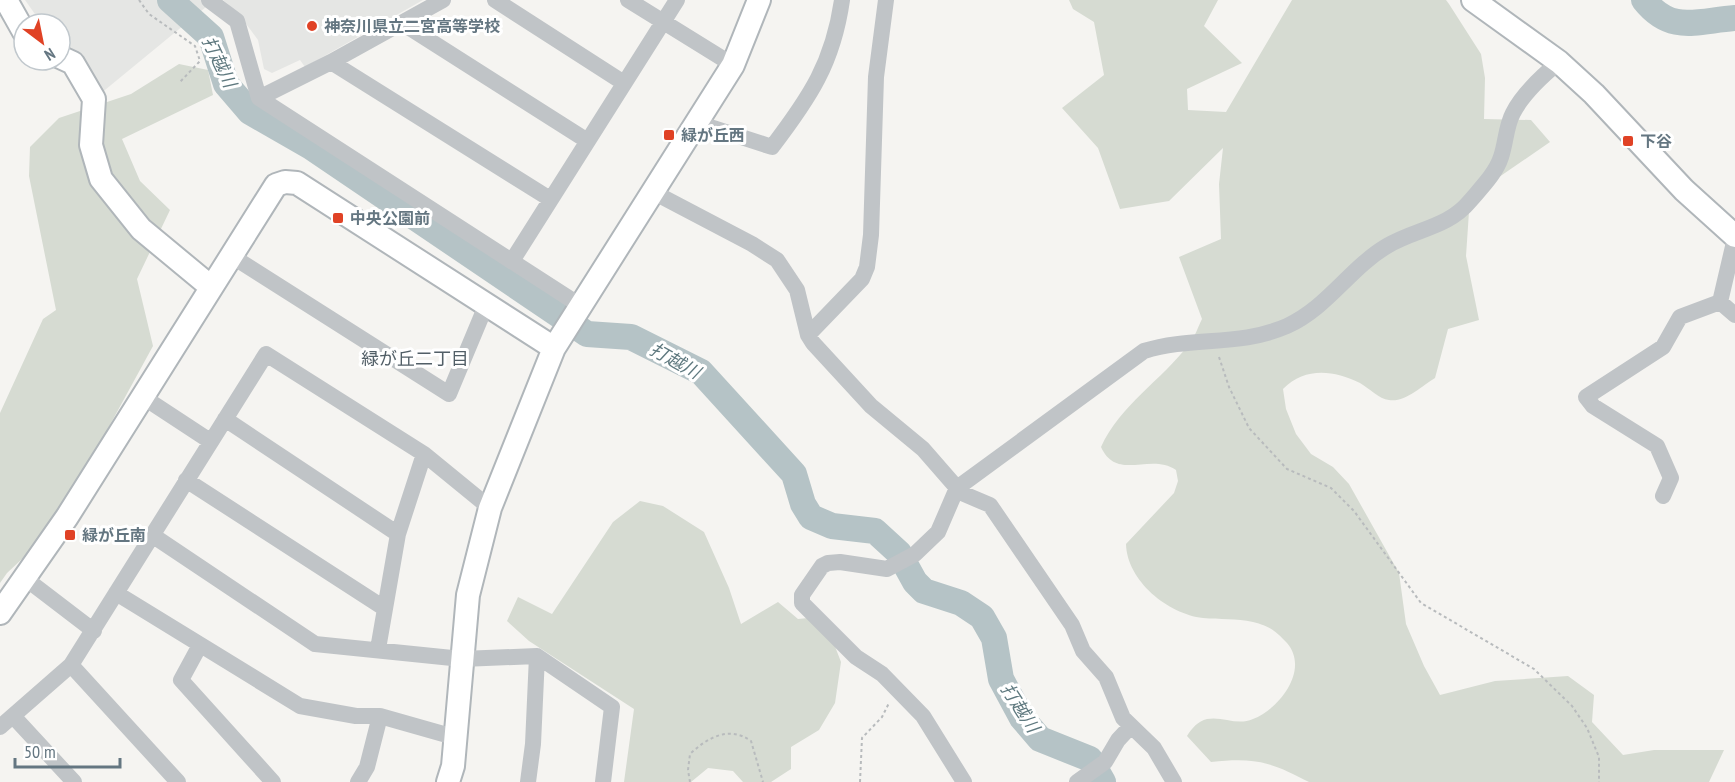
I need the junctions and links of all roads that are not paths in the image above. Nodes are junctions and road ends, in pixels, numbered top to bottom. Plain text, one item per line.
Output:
1 (209, 0) edge
2 (443, 0) edge
3 (495, 0) edge
4 (628, 0) edge
5 (677, 0) edge
6 (759, 0) edge
7 (842, 0) edge
8 (886, 0) edge
9 (1473, 0) edge
10 (663, 22) junction
11 (402, 23) junction
12 (331, 62) junction
13 (1558, 62) junction
14 (72, 63) edge
15 (733, 65) junction
16 (624, 82) junction
17 (259, 98) junction
18 (698, 123) junction
19 (586, 140) junction
20 (653, 192) junction
21 (550, 199) junction
22 (1735, 237) edge
23 (230, 255) junction
24 (512, 261) junction
25 (211, 287) junction
26 (1720, 302) junction
27 (487, 303) junction
28 (579, 310) junction
29 (1735, 315) edge
30 (808, 335) junction
31 (557, 344) junction
32 (143, 397) junction
33 (225, 419) junction
34 (210, 441) junction
35 (424, 454) junction
36 (186, 480) junction
37 (957, 488) junction
38 (1663, 496) dead end
39 (490, 508) junction
40 (398, 534) junction
41 (152, 535) junction
42 (26, 579) junction
43 (116, 593) junction
44 (384, 608) junction
45 (0, 613) edge
46 (94, 631) junction
47 (200, 645) junction
48 (378, 649) junction
49 (537, 656) junction
50 (462, 659) junction
51 (71, 664) junction
52 (380, 716) junction
53 (6, 721) edge
54 (1131, 726) junction
55 (454, 737) junction
56 (74, 782) edge
57 (178, 782) edge
58 (273, 782) edge
59 (358, 782) edge
60 (448, 782) edge
61 (528, 782) edge
62 (603, 782) edge
63 (964, 782) edge
64 (1077, 782) edge
65 (1174, 782) edge

1 - 17 street
2 - 11 street
3 - 16 street
4 - 10 street
5 - 10 street
6 - 15 street
7 - 18 street
8 - 30 street
9 - 13 street
10 - 15 street
10 - 16 street
11 - 12 street
11 - 19 street
12 - 17 street
12 - 21 street
13 - 22 street
13 - 37 street
14 - 25 street
15 - 18 street
16 - 19 street
17 - 24 street
18 - 20 street
19 - 21 street
20 - 28 street
20 - 30 street
21 - 24 street
22 - 26 street
23 - 25 street
23 - 27 street
23 - 27 street
24 - 28 street
25 - 32 street
26 - 29 street
26 - 38 street
27 - 31 street
28 - 31 street
30 - 37 street
31 - 39 street
32 - 34 street
32 - 42 street
33 - 34 street
33 - 35 street
33 - 40 street
34 - 36 street
35 - 39 street
35 - 40 street
36 - 41 street
36 - 44 street
37 - 54 street
37 - 63 street
39 - 50 street
40 - 44 street
41 - 43 street
41 - 48 street
42 - 45 street
42 - 46 street
43 - 46 street
43 - 47 street
44 - 48 street
46 - 51 street
47 - 52 street
47 - 58 street
48 - 50 street
49 - 50 street
49 - 61 street
49 - 62 street
50 - 55 street
51 - 53 street
51 - 57 street
52 - 55 street
52 - 59 street
53 - 56 street
54 - 64 street
54 - 65 street
55 - 60 street

